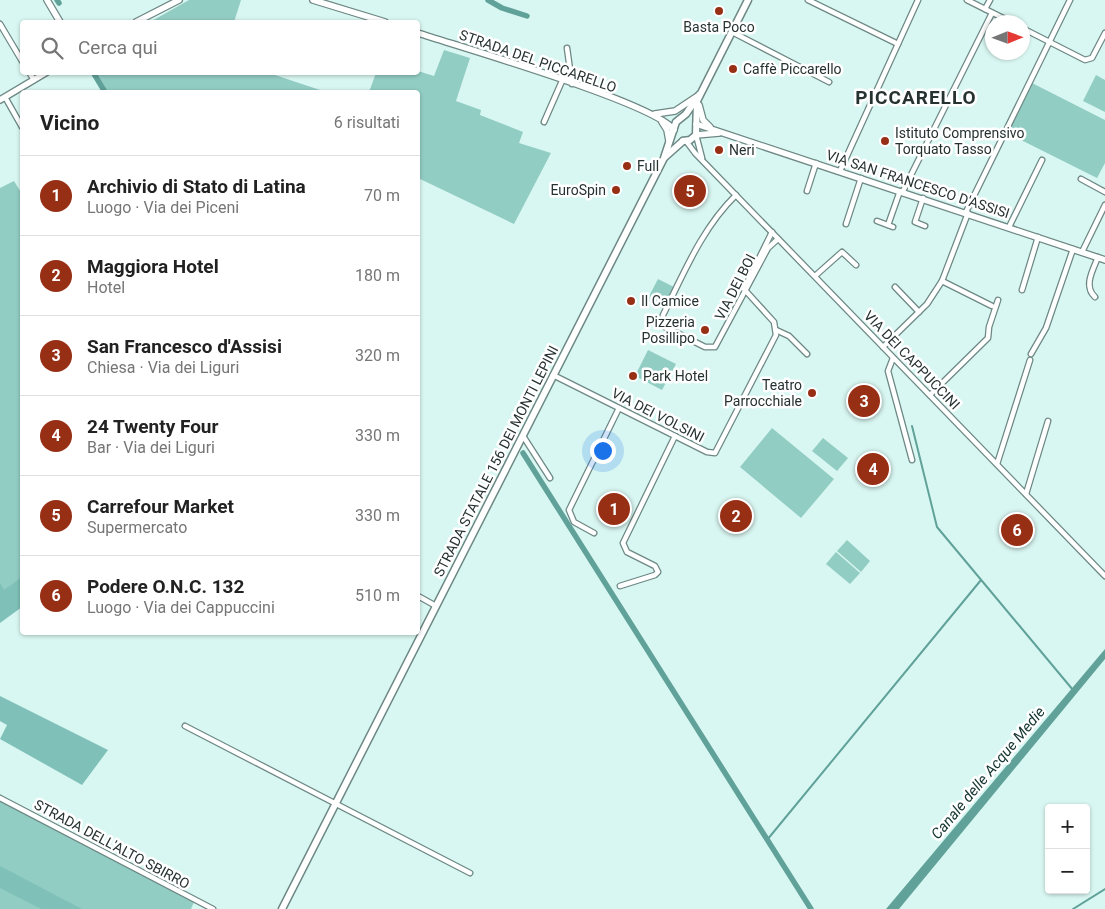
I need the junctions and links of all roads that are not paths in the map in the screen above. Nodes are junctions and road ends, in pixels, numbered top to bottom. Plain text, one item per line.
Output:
1 (47, 0) edge
2 (180, 0) edge
3 (313, 0) edge
4 (748, 0) edge
5 (808, 0) edge
6 (918, 0) edge
7 (967, 0) edge
8 (990, 0) edge
9 (1070, 0) edge
10 (985, 10) junction
11 (992, 13) junction
12 (996, 15) edge
13 (59, 20) edge
14 (140, 20) edge
15 (378, 20) edge
16 (0, 24) edge
17 (732, 32) junction
18 (1030, 32) edge
19 (1105, 33) edge
20 (420, 34) edge
21 (1049, 42) junction
22 (898, 44) junction
23 (567, 48) dead end
24 (20, 58) edge
25 (31, 75) edge
26 (43, 75) edge
27 (34, 80) junction
28 (562, 81) junction
29 (829, 82) dead end
30 (572, 84) junction
31 (699, 95) junction
32 (3, 98) edge
33 (661, 116) junction
34 (680, 118) junction
35 (544, 122) dead end
36 (20, 124) edge
37 (696, 124) junction
38 (674, 130) junction
39 (714, 130) junction
40 (724, 133) junction
41 (696, 135) junction
42 (685, 141) junction
43 (668, 147) junction
44 (664, 158) junction
45 (703, 159) junction
46 (1042, 160) dead end
47 (816, 163) junction
48 (840, 171) junction
49 (861, 178) junction
50 (1080, 179) dead end
51 (807, 191) dead end
52 (902, 191) junction
53 (1105, 192) edge
54 (736, 194) junction
55 (923, 198) junction
56 (1105, 205) edge
57 (967, 213) junction
58 (877, 221) dead end
59 (846, 224) dead end
60 (926, 226) dead end
61 (1009, 227) junction
62 (772, 232) junction
63 (1038, 237) junction
64 (778, 238) junction
65 (1073, 249) junction
66 (1082, 252) junction
67 (1098, 257) junction
68 (1105, 260) edge
69 (856, 264) dead end
70 (815, 276) junction
71 (942, 281) junction
72 (894, 287) dead end
73 (745, 289) junction
74 (1022, 290) dead end
75 (1095, 298) dead end
76 (998, 300) dead end
77 (992, 306) dead end
78 (919, 312) junction
79 (776, 330) junction
80 (883, 348) junction
81 (807, 354) dead end
82 (1031, 354) dead end
83 (893, 358) junction
84 (1030, 360) dead end
85 (553, 375) junction
86 (930, 395) junction
87 (619, 408) junction
88 (1048, 421) dead end
89 (523, 436) junction
90 (675, 436) junction
91 (912, 460) dead end
92 (997, 464) junction
93 (550, 478) dead end
94 (1026, 494) junction
95 (594, 533) dead end
96 (1105, 576) edge
97 (620, 586) dead end
98 (420, 597) edge
99 (436, 606) junction
100 (185, 726) dead end
101 (0, 798) edge
102 (334, 803) junction
103 (470, 873) dead end
104 (213, 909) edge
105 (282, 909) edge

1 - 13 street
2 - 14 street
3 - 15 street
4 - 17 main road
5 - 22 street
6 - 22 street
7 - 10 street
8 - 10 street
9 - 21 street
10 - 11 street
11 - 12 street
11 - 52 street
16 - 24 street
17 - 29 street
17 - 31 main road
18 - 21 street
19 - 21 street
20 - 28 street, STRADA DEL PICCARELLO
21 - 57 street
22 - 48 street
23 - 30 street
25 - 27 street
26 - 27 street
27 - 32 street
28 - 30 street, STRADA DEL PICCARELLO
28 - 35 street
30 - 33 street, STRADA DEL PICCARELLO
31 - 33 street
31 - 34 main road, STRADA STATALE 156 DEI MONTI LEPINI
31 - 37 main road
31 - 39 street
32 - 36 street
33 - 34 street, STRADA DEL PICCARELLO
33 - 38 street, STRADA DEL PICCARELLO
33 - 43 street
34 - 37 main road
34 - 38 main road, STRADA STATALE 156 DEI MONTI LEPINI
37 - 39 street, VIA SAN FRANCESCO D'ASSISI
37 - 41 main road
38 - 42 main road
38 - 43 main road, STRADA STATALE 156 DEI MONTI LEPINI
39 - 40 street, VIA SAN FRANCESCO D'ASSISI
40 - 41 street, VIA SAN FRANCESCO D'ASSISI
40 - 47 street, VIA SAN FRANCESCO D'ASSISI
41 - 42 main road, STRADA STATALE 156 DEI MONTI LEPINI
41 - 45 street, VIA DEI CAPPUCCINI
42 - 44 main road, STRADA STATALE 156 DEI MONTI LEPINI
42 - 45 street, VIA DEI CAPPUCCINI
43 - 44 main road, STRADA STATALE 156 DEI MONTI LEPINI
44 - 85 main road, STRADA STATALE 156 DEI MONTI LEPINI
45 - 54 street, VIA DEI CAPPUCCINI
46 - 61 street
47 - 48 street, VIA SAN FRANCESCO D'ASSISI
47 - 51 street
48 - 49 street, VIA SAN FRANCESCO D'ASSISI
49 - 52 street, VIA SAN FRANCESCO D'ASSISI
49 - 59 street
50 - 53 street
52 - 55 street, VIA SAN FRANCESCO D'ASSISI
52 - 58 street
54 - 62 street, VIA DEI CAPPUCCINI
54 - 73 street, VIA DEI BOI
55 - 57 street, VIA SAN FRANCESCO D'ASSISI
55 - 60 street
56 - 66 street
57 - 61 street, VIA SAN FRANCESCO D'ASSISI
57 - 71 street
61 - 63 street, VIA SAN FRANCESCO D'ASSISI
62 - 64 street, VIA DEI CAPPUCCINI
62 - 73 street, VIA DEI BOI
63 - 65 street, VIA SAN FRANCESCO D'ASSISI
63 - 74 street
64 - 70 street, VIA DEI CAPPUCCINI
64 - 73 street, VIA DEI BOI
65 - 66 street, VIA SAN FRANCESCO D'ASSISI
65 - 82 street
66 - 67 street, VIA SAN FRANCESCO D'ASSISI
67 - 68 street, VIA SAN FRANCESCO D'ASSISI
67 - 75 street
69 - 70 street
70 - 80 street, VIA DEI CAPPUCCINI
71 - 77 street
71 - 78 street
72 - 78 street
73 - 79 street
76 - 86 street
78 - 80 street
79 - 81 street
79 - 90 street, VIA DEI VOLSINI
80 - 83 street, VIA DEI CAPPUCCINI
83 - 86 street, VIA DEI CAPPUCCINI
83 - 91 street
84 - 92 street
85 - 87 street, VIA DEI VOLSINI
85 - 89 main road, STRADA STATALE 156 DEI MONTI LEPINI
86 - 92 street, VIA DEI CAPPUCCINI
87 - 90 street, VIA DEI VOLSINI
87 - 95 street
88 - 94 street
89 - 93 street
89 - 99 main road, STRADA STATALE 156 DEI MONTI LEPINI
90 - 97 street
92 - 94 street, VIA DEI CAPPUCCINI
94 - 96 street, VIA DEI CAPPUCCINI
98 - 99 street
99 - 102 main road, STRADA STATALE 156 DEI MONTI LEPINI
100 - 102 street
101 - 104 street, STRADA DELL'ALTO SBIRRO
102 - 103 street
102 - 105 main road, STRADA STATALE 156 DEI MONTI LEPINI

